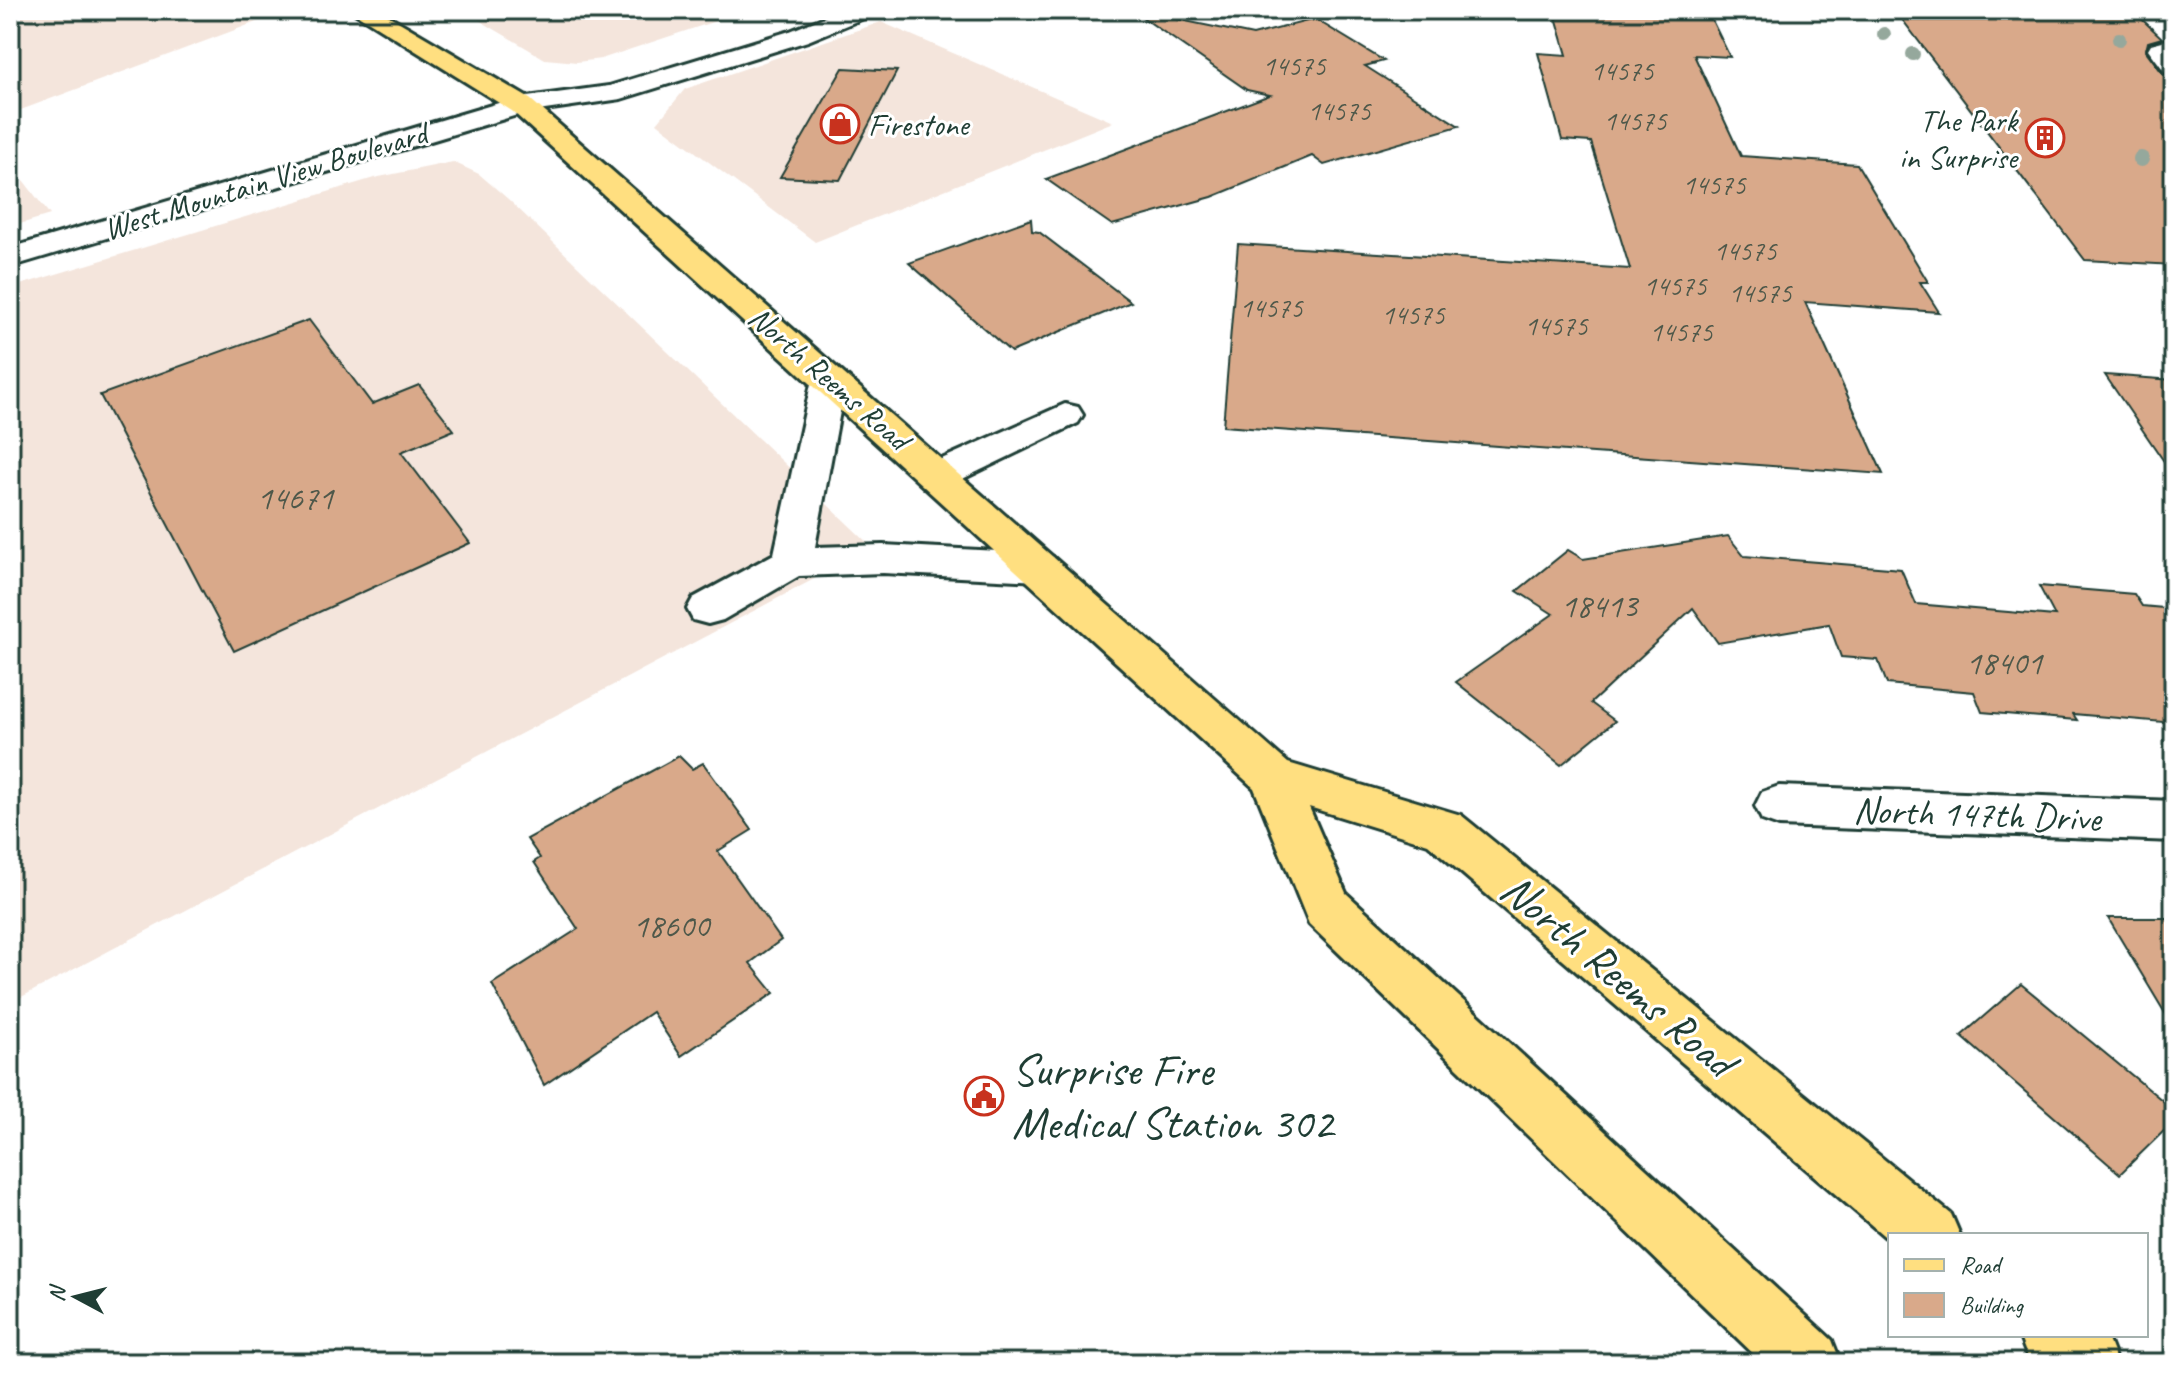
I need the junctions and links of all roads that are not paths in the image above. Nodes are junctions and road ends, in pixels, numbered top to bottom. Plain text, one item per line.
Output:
1 (362, 10) edge
2 (863, 10) edge
3 (717, 35) dead end
4 (2174, 45) edge
5 (2174, 67) edge
6 (521, 105) junction
7 (10, 258) edge
8 (829, 379) junction
9 (1065, 415) dead end
10 (939, 475) junction
11 (792, 562) junction
12 (1039, 567) junction
13 (708, 609) dead end
14 (1273, 777) junction
15 (1779, 806) dead end
16 (2174, 821) edge
17 (1928, 1233) edge
18 (2053, 1337) edge
19 (1809, 1363) edge
20 (2085, 1363) edge

1 - 6 main road, North Reems Road
2 - 6 street, West Mountain View Boulevard
3 - 6 street, West Mountain View Boulevard
4 - 5 street
6 - 7 street, West Mountain View Boulevard
6 - 8 main road, North Reems Road
8 - 10 main road, North Reems Road
8 - 11 street
9 - 10 street
10 - 12 main road, North Reems Road
11 - 12 street
11 - 13 street
12 - 14 main road, North Reems Road
14 - 17 main road, North Reems Road
14 - 19 main road, North Reems Road
15 - 16 street, North 147th Drive
18 - 20 main road

